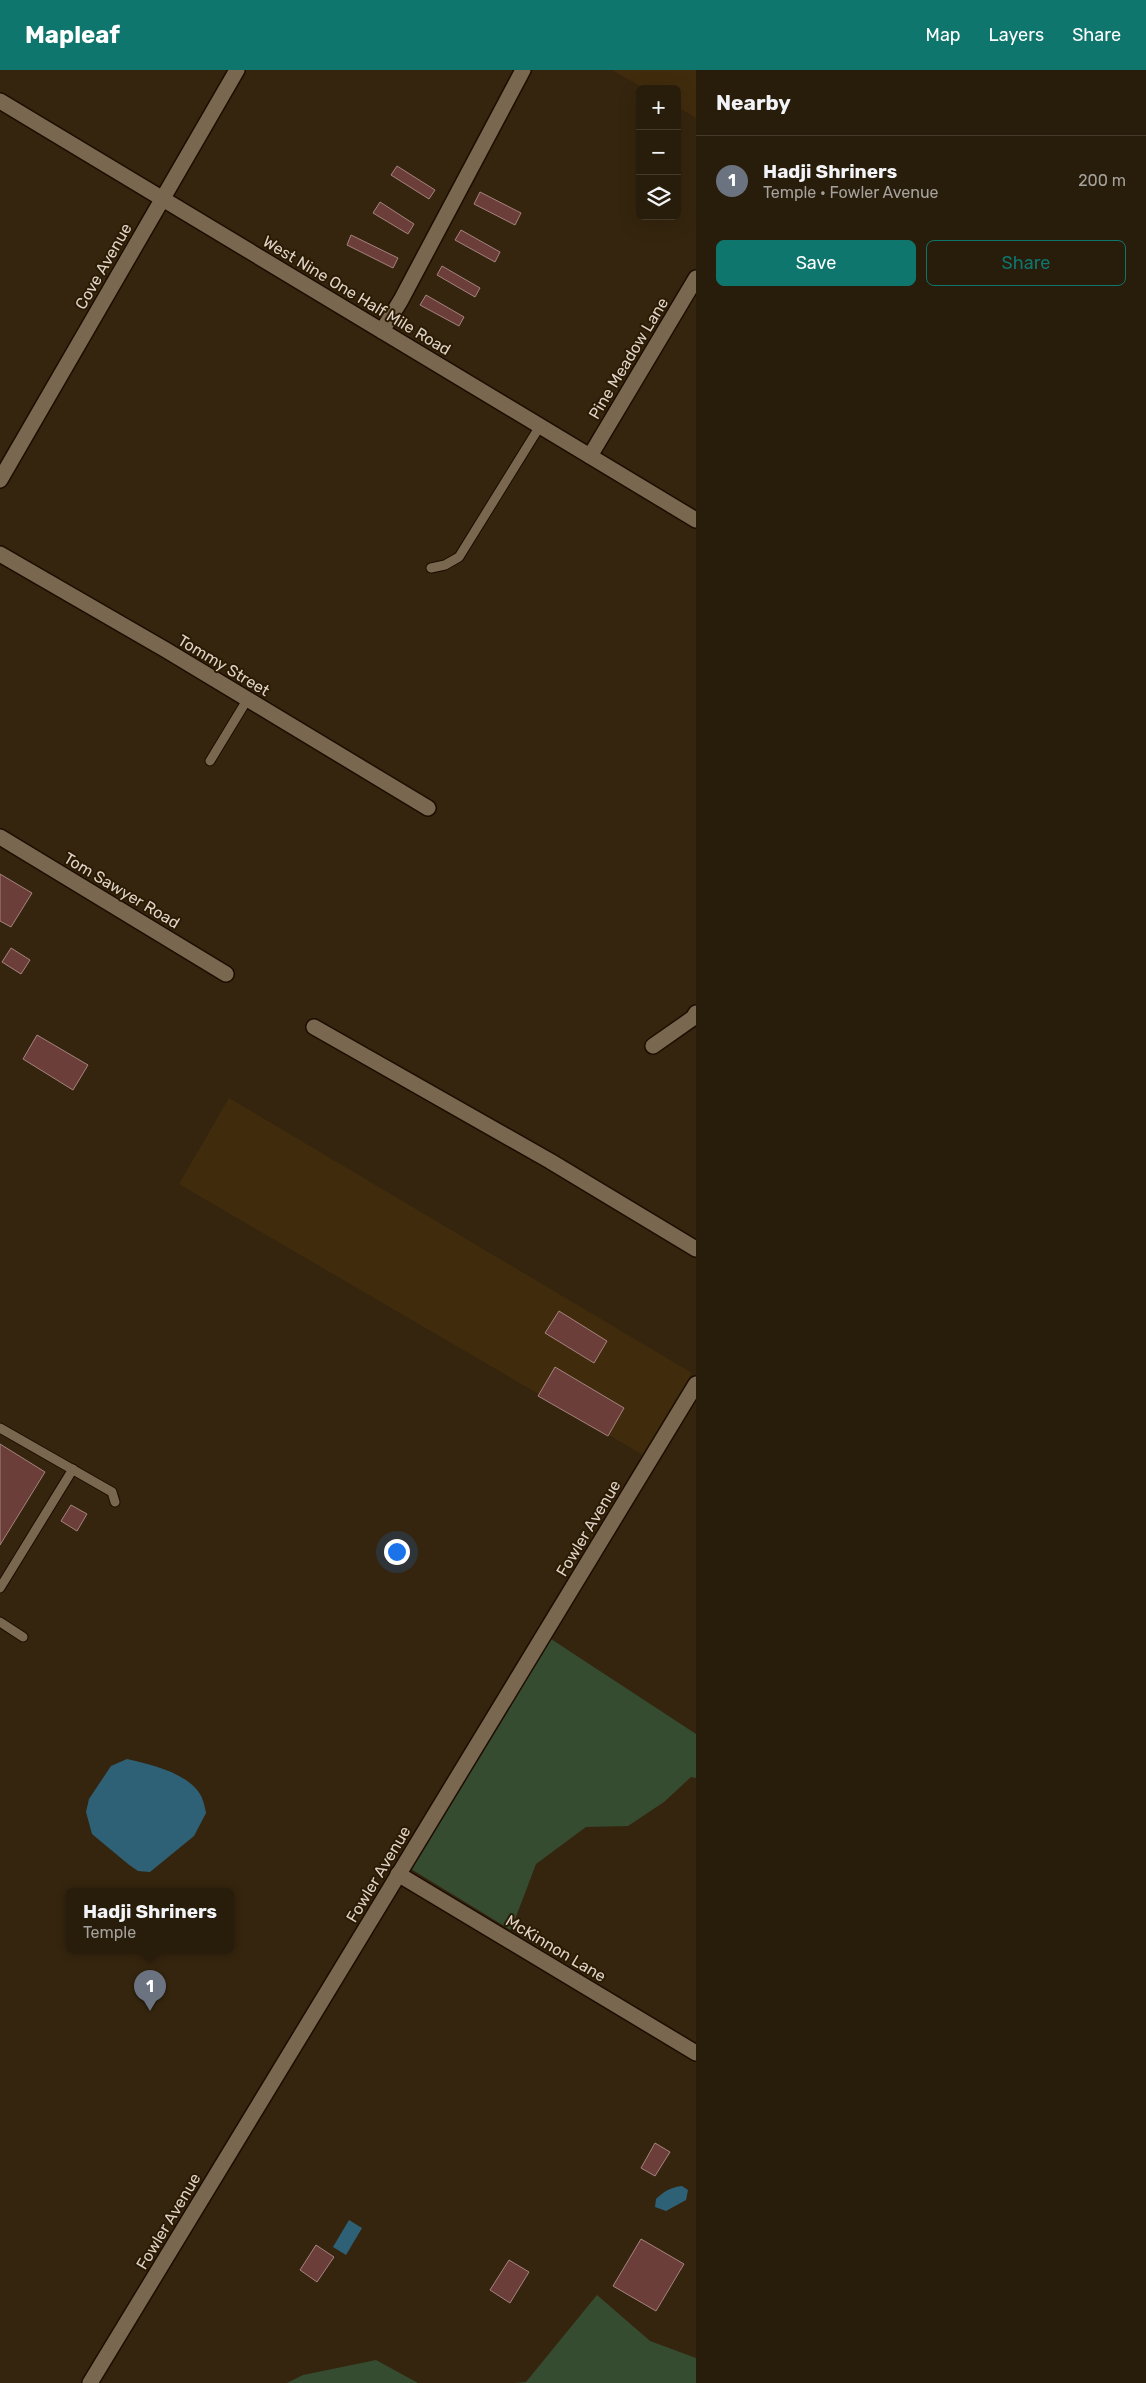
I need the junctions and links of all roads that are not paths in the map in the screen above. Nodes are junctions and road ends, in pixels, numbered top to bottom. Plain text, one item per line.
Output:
1 (237, 70) edge
2 (523, 70) edge
3 (0, 101) edge
4 (162, 198) junction
5 (696, 278) edge
6 (382, 331) junction
7 (540, 426) junction
8 (590, 456) junction
9 (0, 480) edge
10 (696, 520) edge
11 (0, 554) edge
12 (431, 568) dead end
13 (247, 700) junction
14 (210, 761) dead end
15 (428, 808) dead end
16 (0, 837) edge
17 (226, 974) dead end
18 (696, 1013) edge
19 (314, 1027) dead end
20 (652, 1046) dead end
21 (696, 1249) edge
22 (696, 1384) edge
23 (0, 1428) edge
24 (73, 1470) junction
25 (115, 1502) dead end
26 (0, 1588) edge
27 (0, 1622) edge
28 (23, 1637) dead end
29 (398, 1874) junction
30 (696, 2053) edge
31 (90, 2383) edge

1 - 4 street, Cove Avenue
2 - 6 street
3 - 4 street, West Nine One Half Mile Road
4 - 6 street, West Nine One Half Mile Road
4 - 9 street, Cove Avenue
5 - 8 street, Pine Meadow Lane
6 - 7 street, West Nine One Half Mile Road
7 - 8 street, West Nine One Half Mile Road
7 - 12 lane
8 - 10 street, West Nine One Half Mile Road
11 - 13 street, Tommy Street
13 - 14 lane
13 - 15 street, Tommy Street
16 - 17 street, Tom Sawyer Road
18 - 20 street
19 - 21 street
22 - 29 street, Fowler Avenue
23 - 24 lane
24 - 25 lane
24 - 26 lane
27 - 28 lane
29 - 30 street, McKinnon Lane
29 - 31 street, Fowler Avenue

